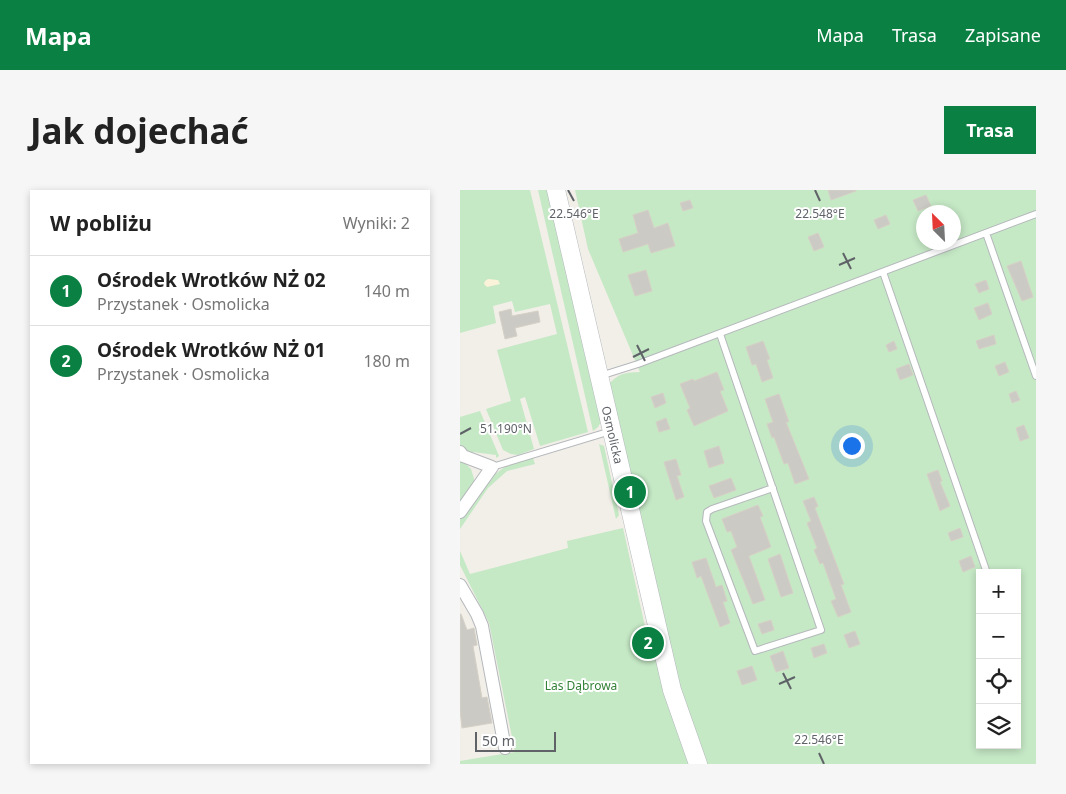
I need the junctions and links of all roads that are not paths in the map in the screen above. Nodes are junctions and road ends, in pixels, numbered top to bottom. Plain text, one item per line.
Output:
1 (556, 190) edge
2 (1036, 214) edge
3 (986, 233) junction
4 (883, 272) junction
5 (720, 334) junction
6 (1036, 376) edge
7 (599, 377) junction
8 (611, 431) junction
9 (460, 452) edge
10 (492, 467) junction
11 (773, 488) junction
12 (460, 512) edge
13 (987, 569) edge
14 (460, 585) edge
15 (505, 748) dead end
16 (698, 764) edge

1 - 7 street, Osmolicka
2 - 3 lane
3 - 4 lane
3 - 6 lane
4 - 5 lane
4 - 13 lane
5 - 7 lane
5 - 11 lane
7 - 8 street, Osmolicka
8 - 10 lane
8 - 16 street, Osmolicka
9 - 10 street
10 - 12 street
11 - 11 lane
14 - 15 street

